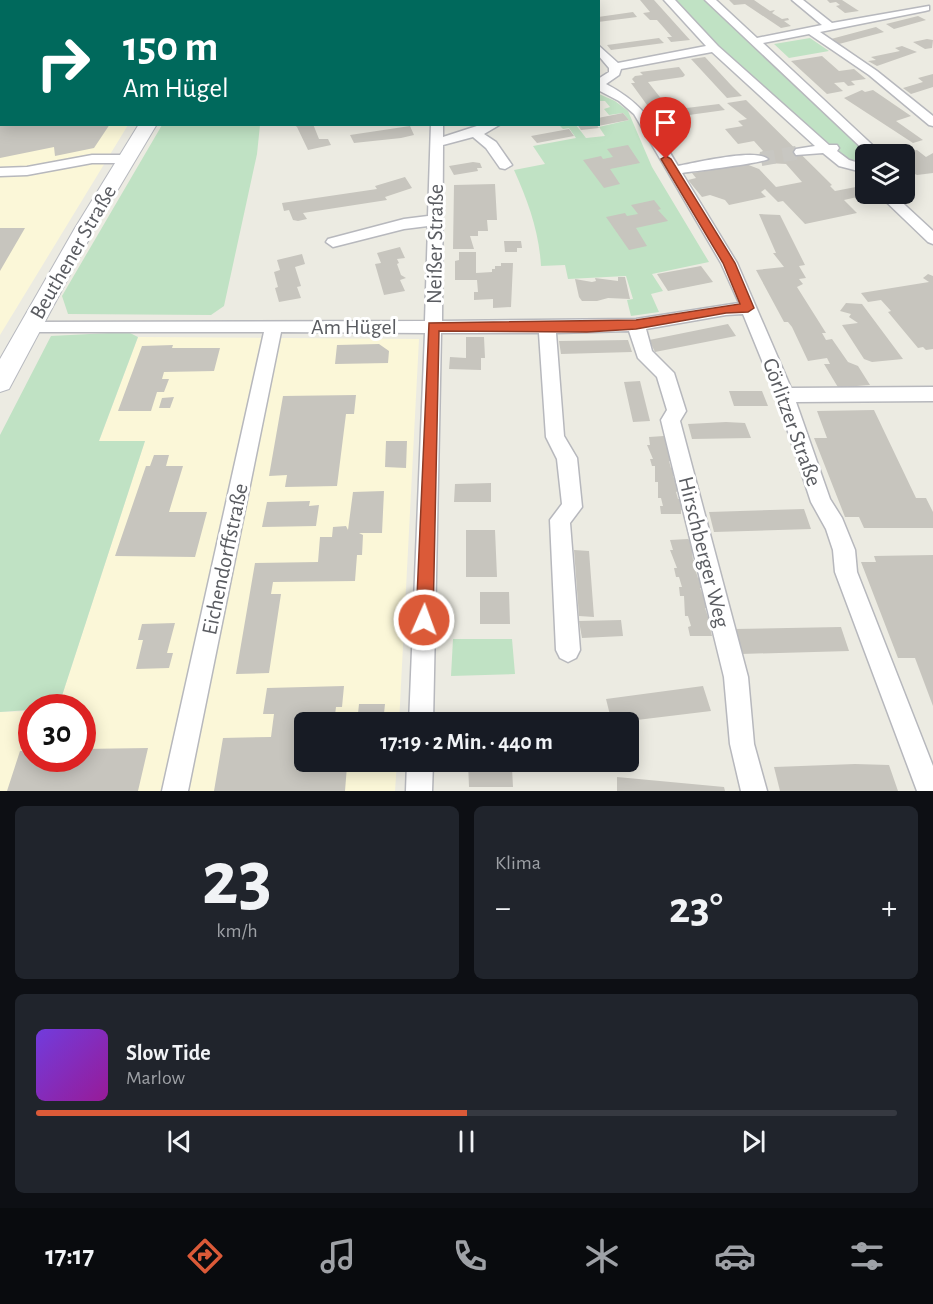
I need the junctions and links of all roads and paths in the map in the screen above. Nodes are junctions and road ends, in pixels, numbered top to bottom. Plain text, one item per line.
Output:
1 (669, 0) edge
2 (710, 0) edge
3 (797, 0) edge
4 (915, 0) edge
5 (929, 11) edge
6 (829, 26) junction
7 (810, 30) junction
8 (754, 42) junction
9 (714, 48) junction
10 (600, 50) edge
11 (615, 67) junction
12 (600, 84) edge
13 (600, 86) edge
14 (933, 122) edge
15 (147, 126) edge
16 (491, 126) edge
17 (475, 133) junction
18 (437, 134) edge
19 (864, 144) edge
20 (855, 147) edge
21 (825, 148) junction
22 (801, 152) tunnel mouth
23 (840, 154) junction
24 (127, 159) junction
25 (761, 159) tunnel mouth
26 (505, 165) dead end
27 (855, 167) edge
28 (673, 171) junction
29 (0, 172) edge
30 (896, 204) edge
31 (436, 220) junction
32 (933, 239) edge
33 (333, 242) dead end
34 (748, 308) junction
35 (636, 325) junction
36 (31, 326) junction
37 (433, 326) junction
38 (274, 327) junction
39 (547, 327) junction
40 (0, 382) edge
41 (933, 394) edge
42 (785, 395) junction
43 (568, 650) dead end
44 (421, 712) edge
45 (419, 772) edge
46 (175, 791) edge
47 (418, 791) edge
48 (754, 791) edge
49 (930, 791) edge

1 - 9 street
2 - 8 street
3 - 6 street
4 - 5 street
5 - 6 street
6 - 7 street
7 - 8 street
7 - 14 street
8 - 19 street
9 - 11 street
9 - 21 street
10 - 11 street
11 - 12 street
13 - 28 street, Görlitzer Straße
15 - 24 main road, Beuthener Straße
16 - 17 street
17 - 18 street
17 - 26 street
18 - 31 street, Neißer Straße
20 - 23 street
21 - 22 street
21 - 23 street
23 - 27 street
24 - 29 street
24 - 36 main road, Beuthener Straße
25 - 28 street
28 - 34 street, Görlitzer Straße
30 - 32 street
31 - 33 street
31 - 37 street, Neißer Straße
34 - 35 street, Am Hügel
34 - 42 street, Görlitzer Straße
35 - 39 street, Am Hügel
35 - 48 street, Hirschberger Weg
36 - 38 street, Am Hügel
36 - 40 main road, Beuthener Straße
37 - 38 street, Am Hügel
37 - 39 street, Am Hügel
37 - 44 street, Neißer Straße
38 - 46 street, Eichendorffstraße
39 - 43 street
41 - 42 street
42 - 49 street, Görlitzer Straße
45 - 47 street

